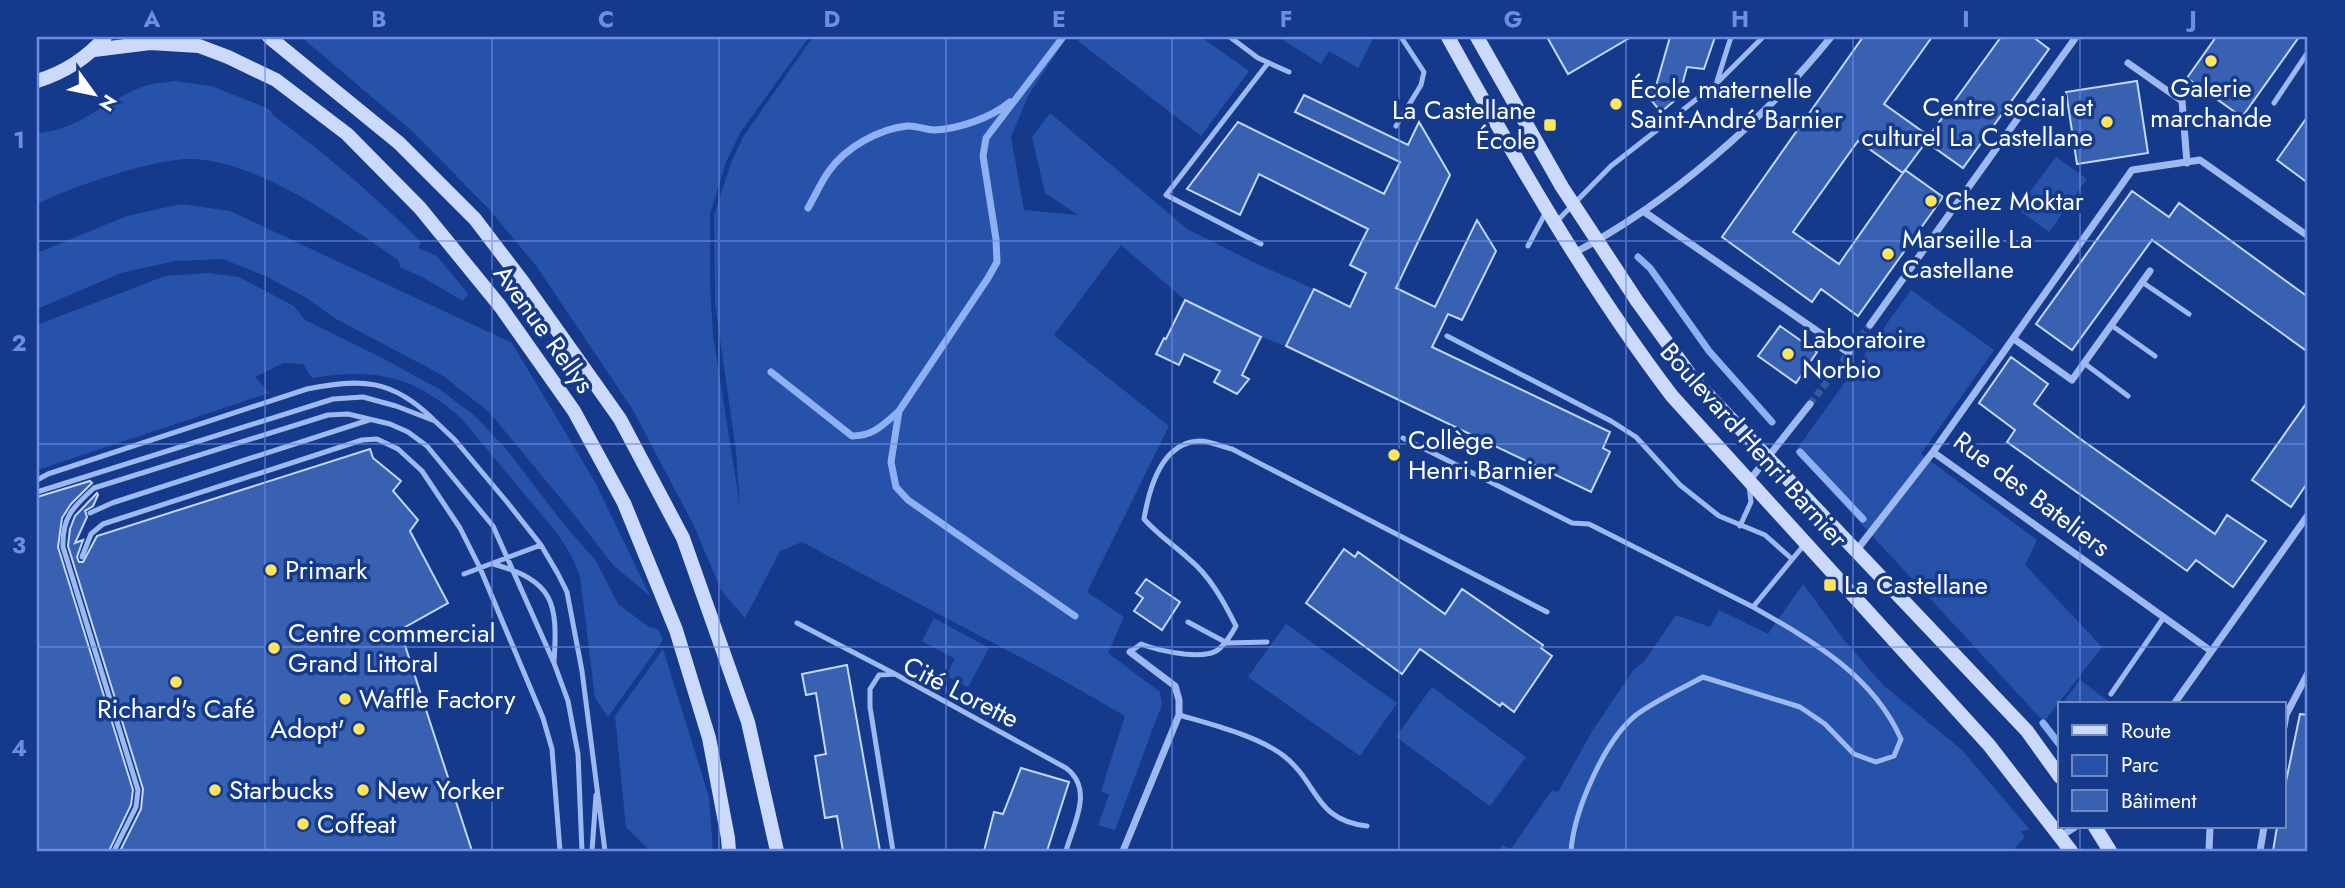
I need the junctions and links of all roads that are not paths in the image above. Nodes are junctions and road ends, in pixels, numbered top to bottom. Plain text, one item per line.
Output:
1 (105, 37) edge
2 (269, 37) edge
3 (1230, 37) edge
4 (1401, 37) edge
5 (1448, 37) edge
6 (1477, 37) edge
7 (1731, 37) edge
8 (1763, 37) edge
9 (1831, 37) edge
10 (2076, 37) edge
11 (94, 50) junction
12 (2308, 55) edge
13 (2128, 62) dead end
14 (1268, 63) junction
15 (1289, 72) dead end
16 (37, 81) edge
17 (1716, 84) junction
18 (2274, 103) dead end
19 (1396, 126) dead end
20 (2187, 163) junction
21 (1573, 204) junction
22 (1548, 209) junction
23 (1643, 211) junction
24 (1556, 223) junction
25 (2308, 236) edge
26 (1597, 241) junction
27 (1261, 244) dead end
28 (1528, 246) dead end
29 (1574, 253) junction
30 (2150, 271) dead end
31 (2142, 282) junction
32 (2189, 314) dead end
33 (1870, 325) tunnel mouth
34 (2111, 325) junction
35 (1447, 335) dead end
36 (2014, 338) junction
37 (1849, 354) dead end
38 (2155, 356) dead end
39 (2084, 363) junction
40 (2128, 396) dead end
41 (1810, 404) tunnel mouth
42 (369, 419) junction
43 (435, 421) junction
44 (1404, 438) dead end
45 (1933, 452) junction
46 (1766, 459) junction
47 (37, 480) edge
48 (1749, 481) junction
49 (37, 492) edge
50 (90, 513) dead end
51 (2308, 515) edge
52 (1740, 526) junction
53 (1807, 543) junction
54 (541, 545) junction
55 (1856, 551) junction
56 (82, 557) dead end
57 (507, 558) junction
58 (1792, 559) junction
59 (493, 564) junction
60 (480, 568) junction
61 (513, 569) junction
62 (464, 574) dead end
63 (1753, 607) junction
64 (1547, 612) dead end
65 (2164, 617) junction
66 (1188, 622) dead end
67 (797, 623) dead end
68 (1267, 642) dead end
69 (1227, 643) junction
70 (2211, 651) junction
71 (1130, 652) joint
72 (554, 663) junction
73 (2308, 673) edge
74 (895, 674) junction
75 (2111, 694) dead end
76 (2175, 702) edge
77 (1179, 715) junction
78 (2286, 715) edge
79 (2058, 773) edge
80 (597, 783) junction
81 (1367, 826) dead end
82 (2073, 828) edge
83 (2096, 828) edge
84 (2210, 828) edge
85 (2264, 828) edge
86 (2061, 836) junction
87 (114, 851) edge
88 (560, 851) edge
89 (582, 851) edge
90 (592, 851) edge
91 (606, 851) edge
92 (729, 851) edge
93 (777, 851) edge
94 (893, 851) edge
95 (1066, 851) edge
96 (1123, 851) edge
97 (1571, 851) edge
98 (2071, 851) edge
99 (2109, 851) edge
100 (2209, 851) edge
101 (2260, 851) edge

1 - 11 main road
2 - 93 main road, Avenue Rellys
3 - 14 lane
4 - 19 lane
5 - 22 main road, Boulevard Henri Barnier
6 - 21 main road, Boulevard Henri Barnier
7 - 17 lane
8 - 17 lane
9 - 23 street
10 - 33 street
11 - 16 main road
11 - 92 main road, Avenue Rellys
12 - 18 lane
13 - 20 street
14 - 15 lane
14 - 27 lane
17 - 21 lane
20 - 25 street
20 - 36 street, Rue des Bateliers
21 - 24 lane
21 - 26 main road, Boulevard Henri Barnier
22 - 24 main road, Boulevard Henri Barnier
22 - 28 lane
23 - 26 street
23 - 37 street
24 - 29 main road, Boulevard Henri Barnier
26 - 29 street
26 - 46 main road, Boulevard Henri Barnier
29 - 48 main road, Boulevard Henri Barnier
30 - 31 street
31 - 32 lane
31 - 34 street
34 - 38 lane
34 - 39 street
35 - 52 lane
36 - 39 street
36 - 45 street, Rue des Bateliers
39 - 40 lane
41 - 46 street
42 - 50 lane
42 - 57 lane
42 - 87 lane
43 - 47 lane
43 - 49 lane
43 - 54 lane
44 - 63 lane
45 - 55 street
45 - 65 street, Rue des Bateliers
46 - 48 street
46 - 55 main road, Boulevard Henri Barnier
48 - 52 lane
48 - 53 main road, Boulevard Henri Barnier
51 - 70 street
52 - 58 lane
53 - 58 lane
53 - 86 main road, Boulevard Henri Barnier
54 - 57 lane
54 - 80 lane
55 - 79 main road, Boulevard Henri Barnier
56 - 60 lane
57 - 59 lane
57 - 61 lane
58 - 63 lane
59 - 60 lane
59 - 61 lane
60 - 62 lane
60 - 88 lane
61 - 72 lane
61 - 72 lane
63 - 97 lane
64 - 69 lane
65 - 70 street, Rue des Bateliers
65 - 75 lane
66 - 69 lane
67 - 74 lane
68 - 69 lane
69 - 71 lane
70 - 76 street
71 - 77 street
72 - 89 lane
73 - 78 street
74 - 94 lane, Cité Lorette
74 - 95 lane, Cité Lorette
77 - 81 lane
77 - 96 street
80 - 90 lane
80 - 91 lane
82 - 86 street
83 - 99 main road
84 - 100 street
85 - 101 street
86 - 98 main road, Boulevard Henri Barnier

